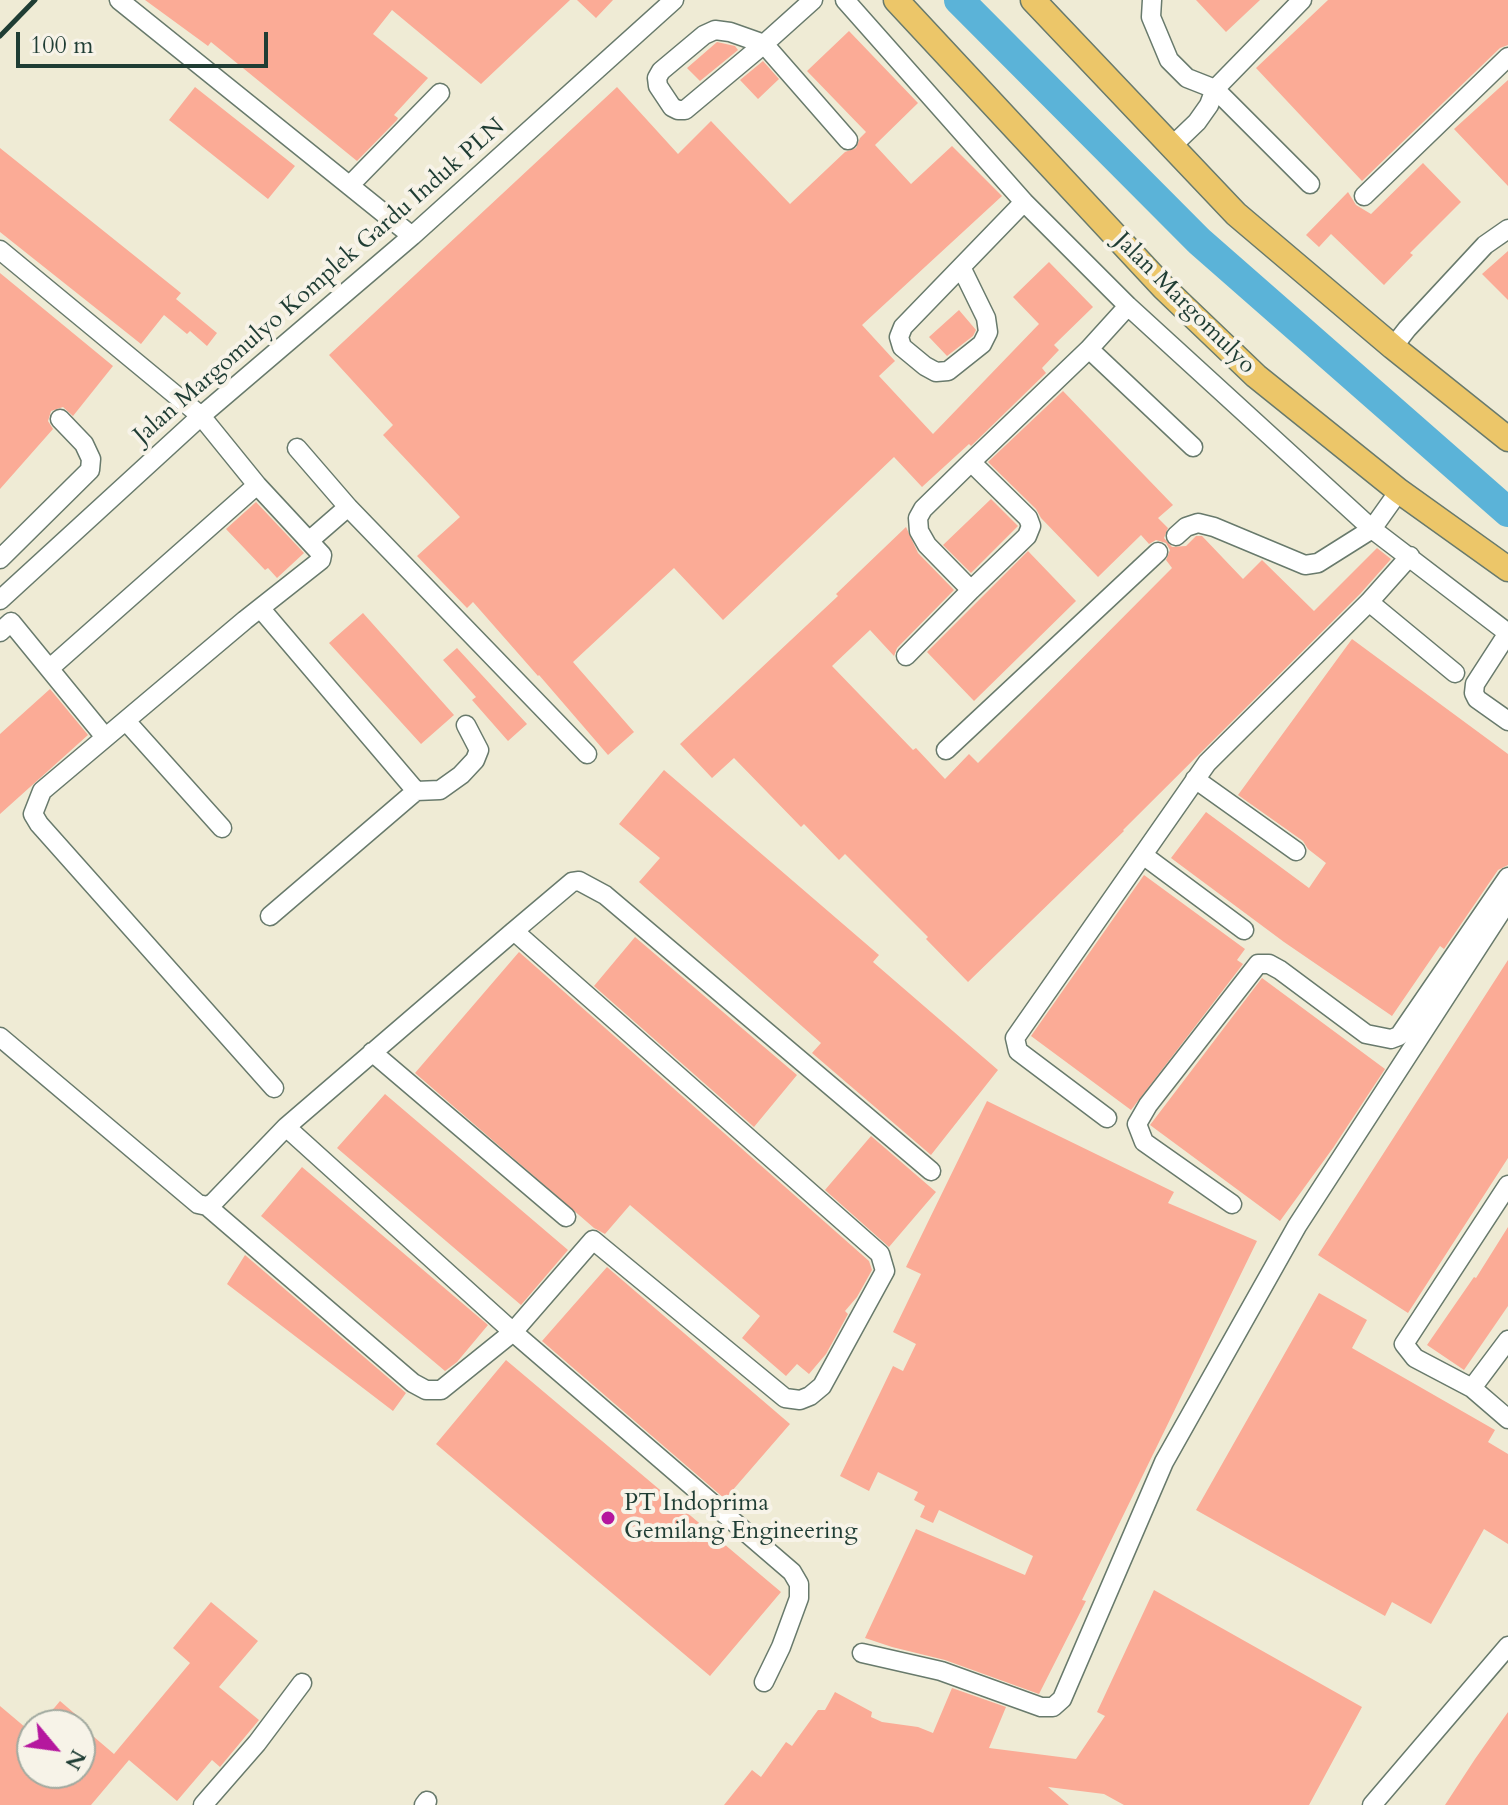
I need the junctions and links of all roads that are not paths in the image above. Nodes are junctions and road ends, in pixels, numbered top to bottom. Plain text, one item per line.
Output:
1 (119, 0) edge
2 (674, 0) edge
3 (813, 0) edge
4 (845, 0) edge
5 (896, 0) edge
6 (1033, 0) edge
7 (1152, 0) edge
8 (1302, 0) edge
9 (764, 44) junction
10 (1508, 57) edge
11 (1215, 89) junction
12 (440, 93) dead end
13 (848, 140) dead end
14 (1172, 146) junction
15 (1310, 184) dead end
16 (350, 185) junction
17 (1364, 196) dead end
18 (1024, 202) junction
19 (1508, 229) edge
20 (412, 236) junction
21 (0, 250) edge
22 (962, 269) junction
23 (1128, 306) junction
24 (1393, 347) junction
25 (1089, 349) junction
26 (201, 416) junction
27 (60, 419) dead end
28 (1508, 439) edge
29 (1193, 447) dead end
30 (297, 448) dead end
31 (971, 462) junction
32 (257, 485) junction
33 (1399, 491) junction
34 (348, 507) junction
35 (1372, 529) junction
36 (1176, 536) dead end
37 (310, 540) junction
38 (1158, 552) dead end
39 (1410, 556) junction
40 (0, 559) edge
41 (1508, 569) edge
42 (971, 590) junction
43 (0, 600) edge
44 (1369, 602) junction
45 (261, 609) junction
46 (4, 620) edge
47 (1508, 633) edge
48 (906, 656) dead end
49 (50, 668) junction
50 (1455, 673) dead end
51 (126, 721) junction
52 (1508, 721) edge
53 (466, 725) dead end
54 (105, 737) junction
55 (946, 750) dead end
56 (587, 754) dead end
57 (1195, 779) junction
58 (416, 791) junction
59 (222, 828) dead end
60 (1296, 851) dead end
61 (1143, 855) junction
62 (1508, 877) edge
63 (1508, 901) edge
64 (270, 916) dead end
65 (1244, 930) dead end
66 (514, 931) junction
67 (0, 1037) edge
68 (372, 1052) junction
69 (274, 1088) dead end
70 (1107, 1118) dead end
71 (286, 1127) junction
72 (931, 1171) dead end
73 (1508, 1185) edge
74 (1232, 1204) dead end
75 (207, 1206) junction
76 (566, 1217) dead end
77 (513, 1332) junction
78 (1508, 1340) edge
79 (1472, 1388) junction
80 (1508, 1419) edge
81 (1508, 1646) edge
82 (862, 1653) dead end
83 (764, 1682) dead end
84 (302, 1683) dead end
85 (203, 1805) edge
86 (1372, 1805) edge

1 - 16 lane
2 - 20 lane, Jalan Margomulyo Komplek Gardu Induk PLN
3 - 9 lane
4 - 18 lane
5 - 33 main road, Jalan Margomulyo
6 - 14 main road
7 - 11 lane
8 - 11 lane
9 - 9 lane
9 - 13 lane
10 - 17 lane
11 - 14 lane
11 - 15 lane
12 - 16 lane
14 - 24 main road
16 - 20 lane
18 - 22 lane
18 - 23 lane
19 - 24 lane
20 - 26 lane, Jalan Margomulyo Komplek Gardu Induk PLN
21 - 26 lane
22 - 22 lane
23 - 25 lane
23 - 35 lane
24 - 28 main road
25 - 29 lane
25 - 31 lane
26 - 32 lane
26 - 43 lane, Jalan Margomulyo Komplek Gardu Induk PLN
27 - 40 lane
30 - 34 lane
31 - 42 lane
31 - 42 lane
32 - 37 lane
32 - 49 lane
33 - 35 lane
33 - 41 main road, Jalan Margomulyo
34 - 37 lane
34 - 56 lane
35 - 36 lane
35 - 39 lane
37 - 45 lane
38 - 55 lane
39 - 44 lane
39 - 47 lane
42 - 48 lane
44 - 50 lane
44 - 57 lane
45 - 51 lane
45 - 58 lane
46 - 49 lane
47 - 52 lane
49 - 54 lane
51 - 54 lane
51 - 59 lane
53 - 58 lane
54 - 69 lane
57 - 60 lane
57 - 61 lane
58 - 64 lane
61 - 65 lane
61 - 70 lane
62 - 74 lane
63 - 82 lane
66 - 68 lane
66 - 72 lane
66 - 77 lane
67 - 75 lane
68 - 71 lane
68 - 76 lane
71 - 75 lane
71 - 77 lane
73 - 79 lane
75 - 77 lane
77 - 83 lane
78 - 79 lane
79 - 80 lane
81 - 86 lane
84 - 85 lane

